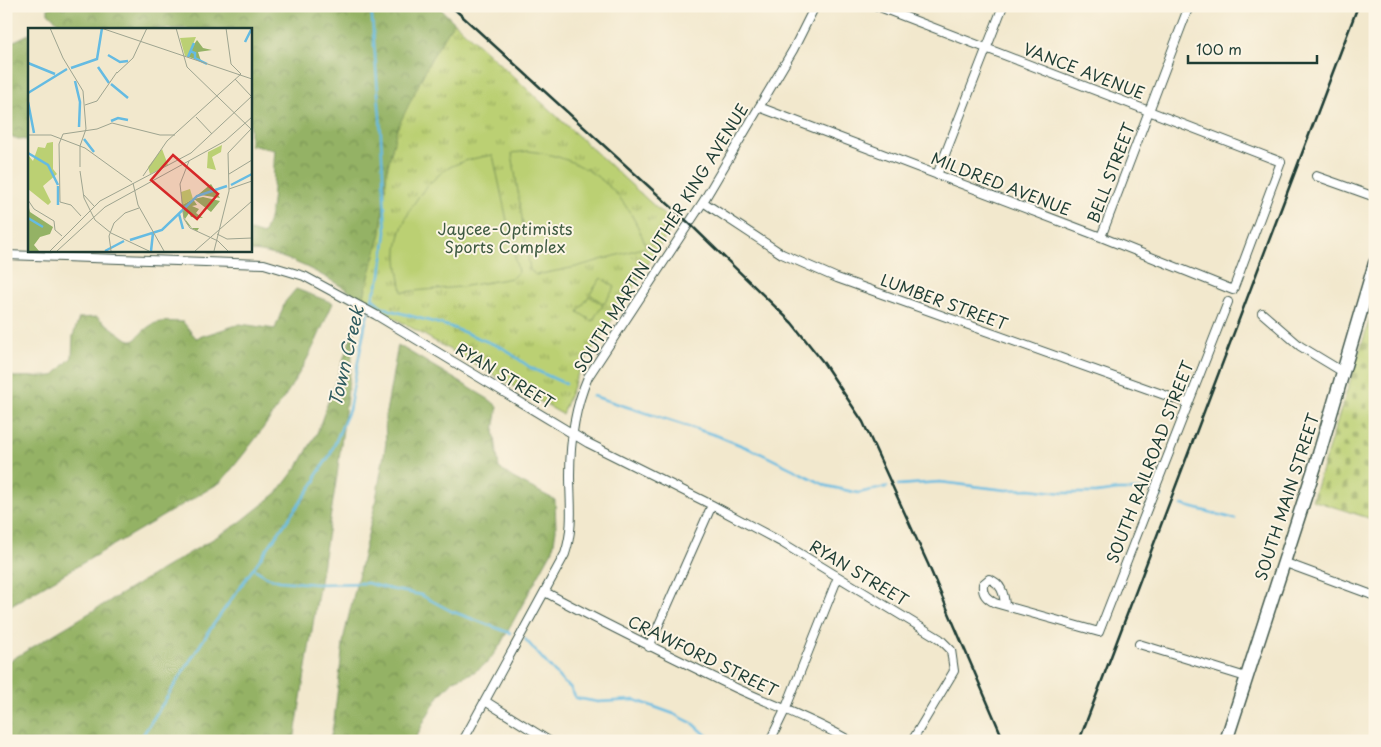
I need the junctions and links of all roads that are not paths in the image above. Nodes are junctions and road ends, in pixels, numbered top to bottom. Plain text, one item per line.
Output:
1 (815, 6) edge
2 (877, 6) edge
3 (1003, 6) edge
4 (1189, 6) edge
5 (986, 49) junction
6 (759, 107) junction
7 (1149, 111) junction
8 (937, 175) junction
9 (1316, 176) dead end
10 (1375, 197) edge
11 (703, 202) junction
12 (1101, 237) junction
13 (6, 255) edge
14 (1375, 263) edge
15 (1233, 290) joint
16 (1228, 302) dead end
17 (1262, 313) dead end
18 (1343, 372) junction
19 (1187, 403) junction
20 (573, 434) junction
21 (712, 505) junction
22 (1283, 562) junction
23 (838, 577) junction
24 (546, 592) junction
25 (1375, 596) edge
26 (1003, 605) dead end
27 (1139, 644) dead end
28 (649, 647) junction
29 (1246, 677) junction
30 (485, 700) junction
31 (785, 710) junction
32 (463, 741) edge
33 (549, 741) edge
34 (770, 741) edge
35 (850, 741) edge
36 (912, 741) edge
37 (1226, 741) edge

1 - 6 street, SOUTH MARTIN LUTHER KING AVENUE
2 - 5 street, VANCE AVENUE
3 - 5 street
4 - 7 street, BELL STREET
5 - 7 street, VANCE AVENUE
5 - 8 street
6 - 8 street, MILDRED AVENUE
6 - 11 street, SOUTH MARTIN LUTHER KING AVENUE
7 - 12 street, BELL STREET
7 - 15 street, VANCE AVENUE
8 - 12 street, MILDRED AVENUE
9 - 10 street
11 - 19 street, LUMBER STREET
11 - 20 street, SOUTH MARTIN LUTHER KING AVENUE
12 - 15 street, MILDRED AVENUE
13 - 20 street, RYAN STREET
14 - 18 main road, SOUTH MAIN STREET
16 - 19 street, SOUTH RAILROAD STREET
17 - 18 street
18 - 22 main road, SOUTH MAIN STREET
19 - 26 street, SOUTH RAILROAD STREET
20 - 21 street, RYAN STREET
20 - 24 street, SOUTH MARTIN LUTHER KING AVENUE
21 - 23 street, RYAN STREET
21 - 28 street
22 - 25 street
22 - 29 main road, SOUTH MAIN STREET
23 - 31 street
23 - 36 street, RYAN STREET
24 - 28 street, CRAWFORD STREET
24 - 30 street, SOUTH MARTIN LUTHER KING AVENUE
27 - 29 street
28 - 31 street, CRAWFORD STREET
29 - 37 main road, SOUTH MAIN STREET
30 - 32 street, SOUTH MARTIN LUTHER KING AVENUE
30 - 33 street
31 - 34 street
31 - 35 street, CRAWFORD STREET

